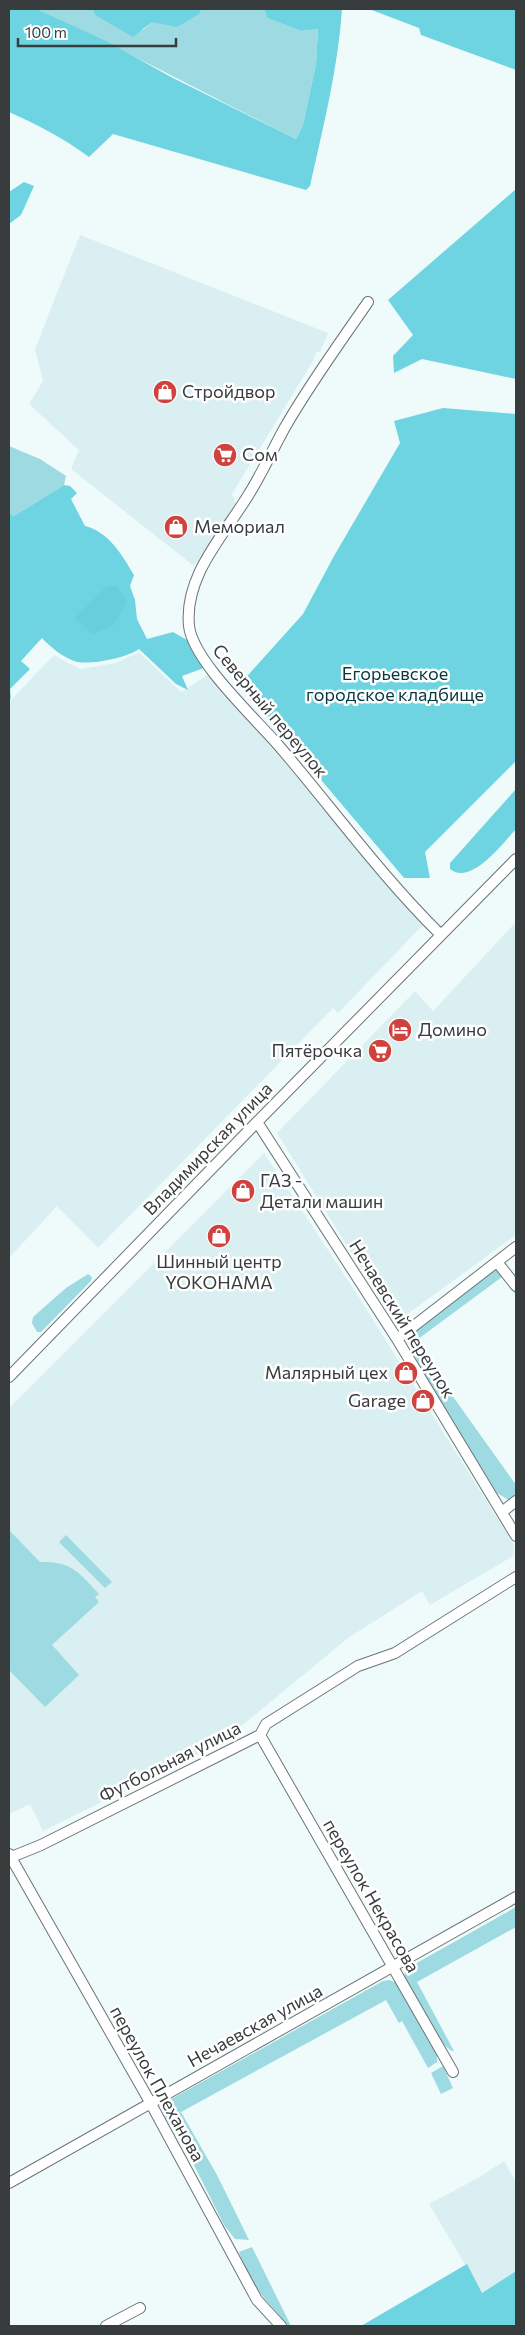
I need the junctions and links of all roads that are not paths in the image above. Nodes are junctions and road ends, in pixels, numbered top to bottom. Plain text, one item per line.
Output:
1 (368, 302) dead end
2 (516, 859) edge
3 (440, 936) junction
4 (257, 1122) junction
5 (516, 1248) edge
6 (497, 1262) junction
7 (516, 1286) edge
8 (397, 1340) junction
9 (9, 1377) edge
10 (516, 1501) edge
11 (502, 1512) junction
12 (516, 1536) edge
13 (516, 1577) edge
14 (260, 1735) junction
15 (10, 1856) edge
16 (516, 1897) edge
17 (393, 1967) junction
18 (453, 2072) dead end
19 (150, 2102) junction
20 (9, 2183) edge
21 (140, 2308) dead end
22 (106, 2326) edge
23 (281, 2326) edge

1 - 3 street, Северный переулок
2 - 3 street, Владимирская улица
3 - 4 street, Владимирская улица
4 - 8 street, Нечаевский переулок
4 - 9 street, Владимирская улица
5 - 6 street
6 - 7 street
6 - 8 street
8 - 11 street, Нечаевский переулок
10 - 11 street
11 - 12 street, Нечаевский переулок
13 - 14 street, Футбольная улица
14 - 15 street, Футбольная улица
14 - 17 street, переулок Некрасова
15 - 19 street, переулок Плеханова
16 - 17 street, Нечаевская улица
17 - 18 street, переулок Некрасова
17 - 19 street, Нечаевская улица
19 - 20 street, Нечаевская улица
19 - 23 street, переулок Плеханова
21 - 22 street

